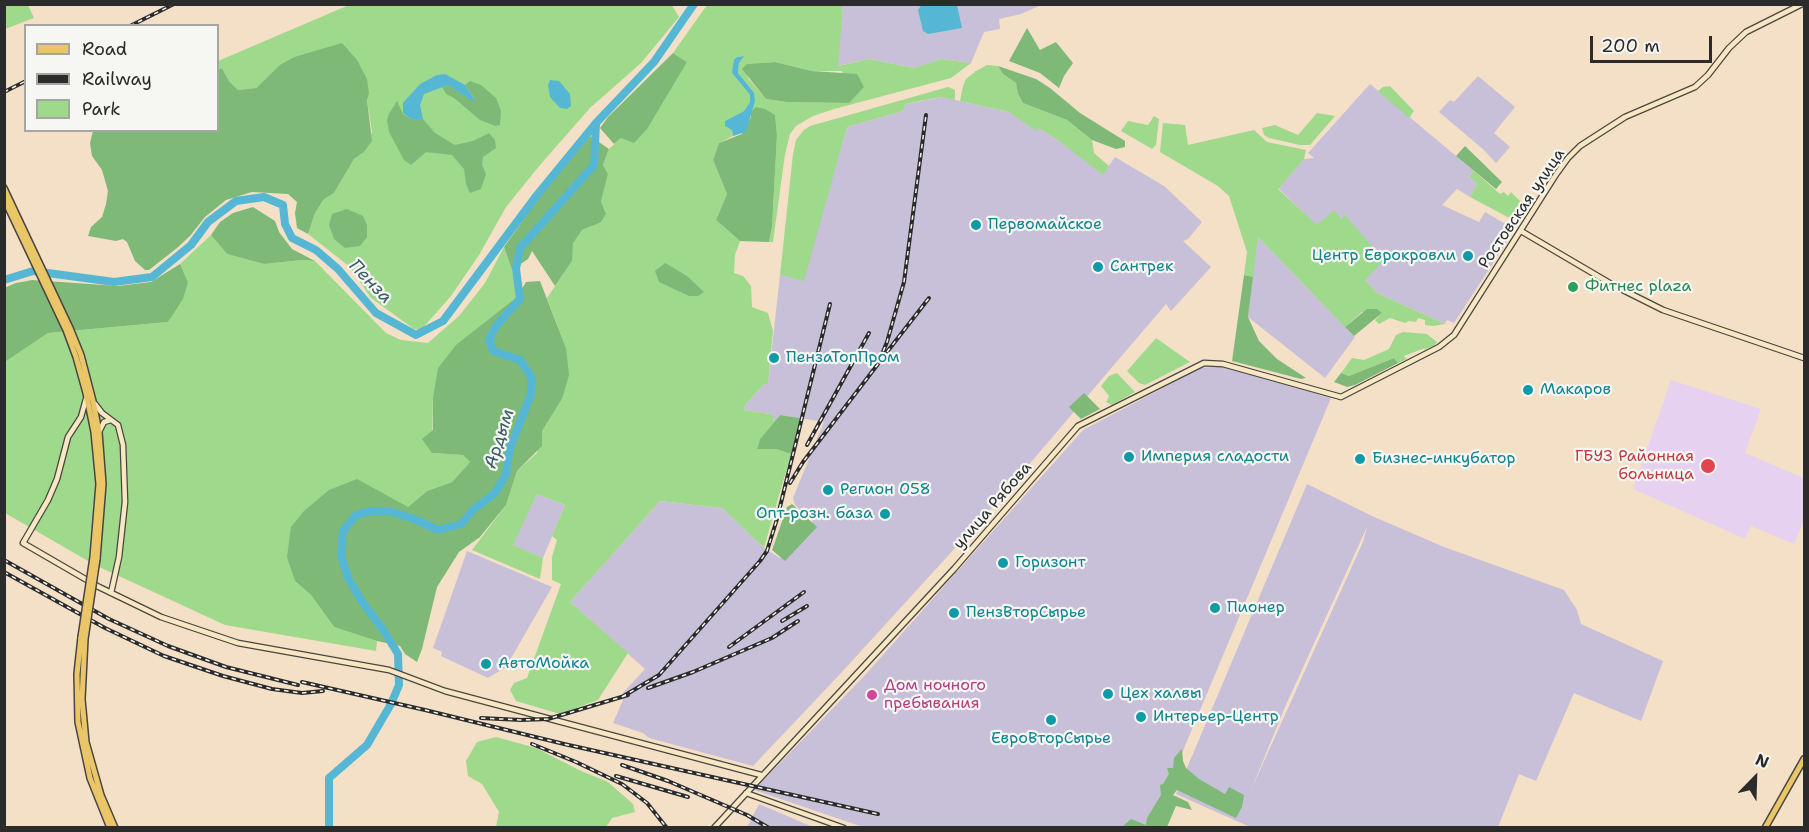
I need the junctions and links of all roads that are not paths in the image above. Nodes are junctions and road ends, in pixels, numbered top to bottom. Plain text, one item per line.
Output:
1 (1802, 4) edge
2 (4, 188) edge
3 (4, 199) edge
4 (1521, 231) junction
5 (59, 310) junction
6 (1804, 358) edge
7 (1366, 385) joint
8 (86, 393) junction
9 (93, 401) junction
10 (111, 420) junction
11 (78, 421) junction
12 (97, 432) junction
13 (111, 593) junction
14 (83, 638) junction
15 (1804, 759) edge
16 (761, 776) junction
17 (746, 793) junction
18 (110, 828) edge
19 (115, 828) edge
20 (714, 828) edge
21 (844, 828) edge
22 (1765, 828) edge

1 - 4 street, Ростовская улица
2 - 5 main road
3 - 5 main road
4 - 6 street
4 - 7 street, Ростовская улица
5 - 8 main road
5 - 9 main road
7 - 16 street, улица Рябова
8 - 11 street
8 - 12 main road
9 - 10 street
9 - 12 main road
10 - 12 street
10 - 13 street
11 - 12 street
11 - 13 street
12 - 14 main road, bridge
13 - 16 street
14 - 18 main road
14 - 19 main road
15 - 22 main road
16 - 17 street, улица Рябова
17 - 20 street, улица Рябова
17 - 21 street

